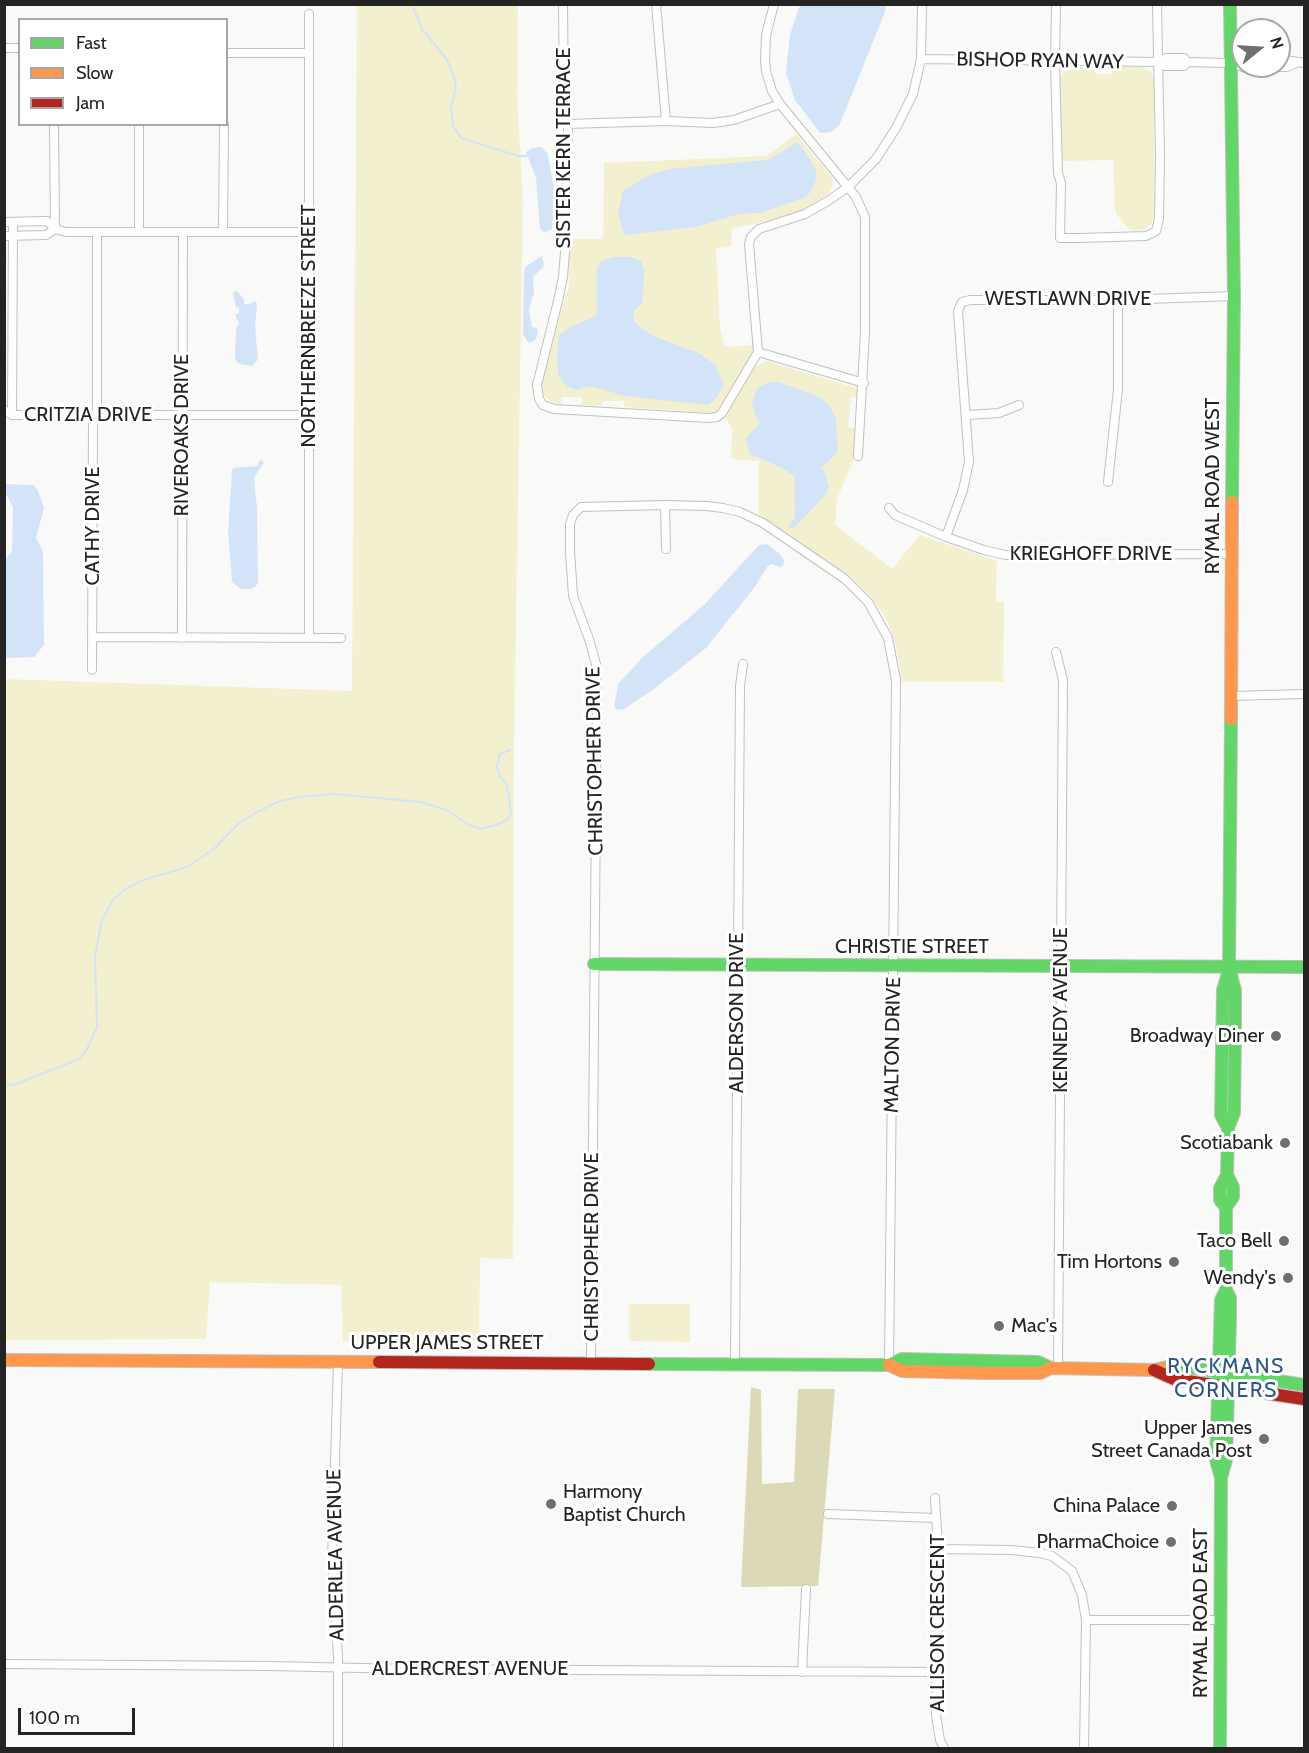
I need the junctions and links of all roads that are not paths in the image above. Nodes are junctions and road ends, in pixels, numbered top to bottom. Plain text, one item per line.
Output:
1 (563, 4) edge
2 (656, 4) edge
3 (774, 4) edge
4 (922, 4) edge
5 (1056, 4) edge
6 (1157, 4) edge
7 (1230, 4) edge
8 (309, 14) dead end
9 (228, 52) edge
10 (309, 53) junction
11 (921, 59) junction
12 (1055, 62) junction
13 (1159, 62) junction
14 (1230, 63) junction
15 (1300, 63) edge
16 (780, 104) junction
17 (666, 121) junction
18 (567, 124) junction
19 (54, 126) edge
20 (139, 126) edge
21 (224, 126) edge
22 (848, 187) junction
23 (9, 222) edge
24 (55, 229) junction
25 (139, 232) junction
26 (183, 232) junction
27 (223, 232) junction
28 (309, 232) junction
29 (98, 233) junction
30 (9, 236) edge
31 (1234, 296) junction
32 (1118, 300) junction
33 (758, 352) junction
34 (864, 382) junction
35 (1019, 405) dead end
36 (7, 415) edge
37 (95, 415) junction
38 (309, 415) junction
39 (967, 415) junction
40 (182, 416) junction
41 (858, 456) dead end
42 (1108, 482) dead end
43 (665, 505) junction
44 (889, 508) dead end
45 (946, 537) junction
46 (666, 549) dead end
47 (1232, 554) junction
48 (880, 621) joint
49 (92, 637) junction
50 (182, 638) junction
51 (309, 638) junction
52 (341, 638) dead end
53 (1056, 652) dead end
54 (743, 664) dead end
55 (92, 669) dead end
56 (1305, 694) edge
57 (1230, 696) junction
58 (594, 964) junction
59 (737, 965) junction
60 (894, 966) junction
61 (1061, 967) junction
62 (1305, 967) edge
63 (1229, 968) junction
64 (1226, 1290) joint
65 (4, 1360) edge
66 (338, 1362) junction
67 (591, 1362) junction
68 (735, 1363) junction
69 (889, 1365) junction
70 (1055, 1368) junction
71 (1223, 1379) junction
72 (1305, 1385) edge
73 (1305, 1399) edge
74 (935, 1498) dead end
75 (828, 1514) dead end
76 (935, 1518) junction
77 (939, 1550) junction
78 (806, 1590) dead end
79 (1086, 1620) junction
80 (1221, 1620) junction
81 (4, 1664) edge
82 (338, 1668) junction
83 (802, 1672) junction
84 (936, 1672) junction
85 (338, 1749) edge
86 (944, 1749) edge
87 (1084, 1749) edge
88 (1220, 1749) edge

1 - 18 street, SISTER KERN TERRACE
2 - 17 street
3 - 16 street
4 - 11 street
5 - 12 street
6 - 13 street
7 - 14 main road, RYMAL ROAD WEST
8 - 10 street, NORTHERNBREEZE STREET
9 - 10 street
10 - 28 street, NORTHERNBREEZE STREET
11 - 12 street, BISHOP RYAN WAY
11 - 22 street
12 - 13 street, BISHOP RYAN WAY
12 - 13 street
13 - 14 street, BISHOP RYAN WAY
14 - 15 street
14 - 31 main road, RYMAL ROAD WEST
16 - 17 street
16 - 22 street
17 - 18 street
18 - 33 street, SISTER KERN TERRACE
19 - 24 street
20 - 25 street
21 - 27 street
22 - 33 street
22 - 34 street
23 - 24 street
23 - 30 street
24 - 29 street
24 - 30 street
25 - 26 street
25 - 29 street
26 - 27 street
26 - 40 street, RIVEROAKS DRIVE
27 - 28 street
28 - 38 street, NORTHERNBREEZE STREET
29 - 37 street, CATHY DRIVE
30 - 36 street
31 - 32 street, WESTLAWN DRIVE
31 - 47 main road, RYMAL ROAD WEST
32 - 39 street, WESTLAWN DRIVE
32 - 42 street
33 - 34 street
34 - 41 street
35 - 39 street
36 - 37 street, CRITZIA DRIVE
37 - 40 street, CRITZIA DRIVE
37 - 49 street, CATHY DRIVE
38 - 40 street, CRITZIA DRIVE
38 - 51 street, NORTHERNBREEZE STREET
39 - 45 street, WESTLAWN DRIVE
40 - 50 street, RIVEROAKS DRIVE
43 - 46 street
43 - 48 street, CHRISTOPHER DRIVE
43 - 58 street, CHRISTOPHER DRIVE
44 - 45 street, KRIEGHOFF DRIVE
45 - 47 street, KRIEGHOFF DRIVE
47 - 57 main road, RYMAL ROAD WEST
48 - 60 street, MALTON DRIVE
49 - 50 street
49 - 55 street, CATHY DRIVE
50 - 51 street
51 - 52 street
53 - 61 street, KENNEDY AVENUE
54 - 59 street, ALDERSON DRIVE
56 - 57 street
57 - 63 main road, RYMAL ROAD WEST
58 - 59 main road, CHRISTIE STREET
58 - 67 street, CHRISTOPHER DRIVE
59 - 60 main road, CHRISTIE STREET
59 - 68 street, ALDERSON DRIVE
60 - 61 main road, CHRISTIE STREET
60 - 69 street, MALTON DRIVE
61 - 63 main road, CHRISTIE STREET
61 - 70 street, KENNEDY AVENUE
62 - 63 main road, CHRISTIE STREET
63 - 64 main road, RYMAL ROAD WEST
64 - 71 main road, RYMAL ROAD EAST
65 - 66 main road, UPPER JAMES STREET
66 - 67 main road, UPPER JAMES STREET
66 - 82 street, ALDERLEA AVENUE
67 - 68 main road, UPPER JAMES STREET
68 - 69 main road, UPPER JAMES STREET
69 - 70 main road, UPPER JAMES STREET
70 - 71 main road, UPPER JAMES STREET
71 - 72 main road, UPPER JAMES STREET
71 - 73 main road, UPPER JAMES STREET
71 - 80 main road, RYMAL ROAD EAST
74 - 76 street, ALLISON CRESCENT
75 - 76 street
76 - 77 street, ALLISON CRESCENT
77 - 79 street
77 - 84 street, ALLISON CRESCENT
78 - 83 street
79 - 80 street
79 - 87 street
80 - 88 main road, RYMAL ROAD EAST
81 - 82 street, ALDERCREST AVENUE
82 - 83 street, ALDERCREST AVENUE
82 - 85 street, ALDERLEA AVENUE
83 - 84 street, ALDERCREST AVENUE
84 - 86 street, ALLISON CRESCENT

